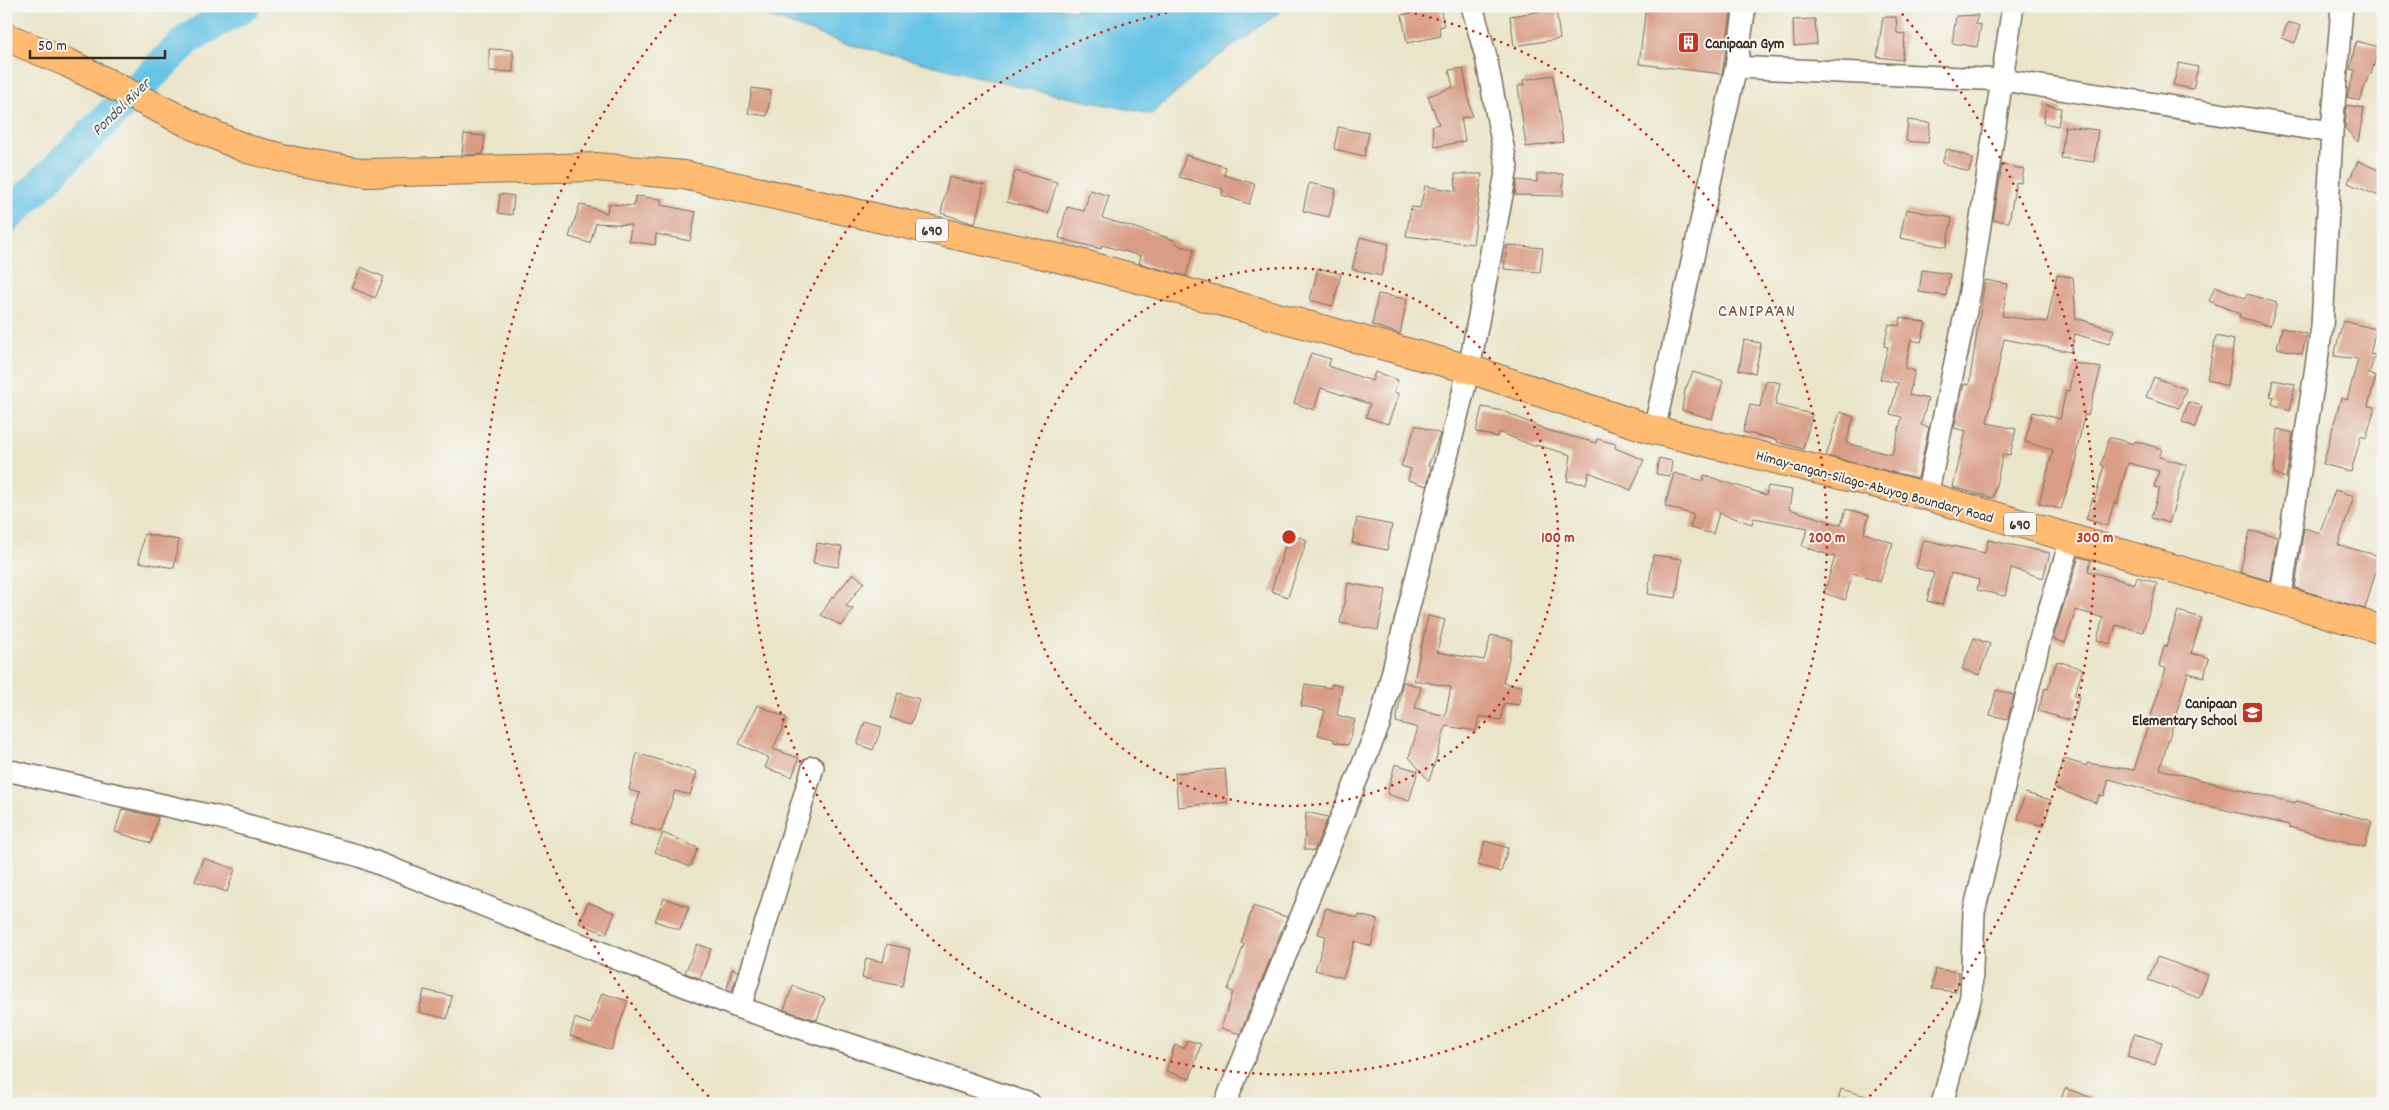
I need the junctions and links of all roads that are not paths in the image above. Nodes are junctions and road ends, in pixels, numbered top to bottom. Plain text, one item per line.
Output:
1 (1472, 6) edge
2 (1745, 6) edge
3 (2013, 6) edge
4 (2342, 6) edge
5 (6, 37) edge
6 (1736, 67) junction
7 (2003, 80) junction
8 (2332, 132) junction
9 (1469, 370) junction
10 (1654, 430) junction
11 (1927, 496) junction
12 (2071, 539) junction
13 (2280, 602) junction
14 (2383, 630) edge
15 (813, 767) dead end
16 (6, 770) edge
17 (740, 1008) junction
18 (1030, 1104) edge
19 (1225, 1104) edge
20 (1942, 1104) edge

1 - 9 street
2 - 6 street
3 - 7 street
4 - 8 street
5 - 9 main road, 690
6 - 7 street
6 - 10 street
7 - 8 street
7 - 11 street
8 - 13 street
9 - 10 main road, 690
9 - 19 street
10 - 11 main road, Himay-angan-Silago-Abuyog Boundary Road / 690
11 - 12 main road, Himay-angan-Silago-Abuyog Boundary Road / 690
12 - 13 main road, Himay-angan-Silago-Abuyog Boundary Road / 690
12 - 20 street
13 - 14 main road, Himay-angan-Silago-Abuyog Boundary Road / 690
15 - 17 street
16 - 17 street
17 - 18 street

